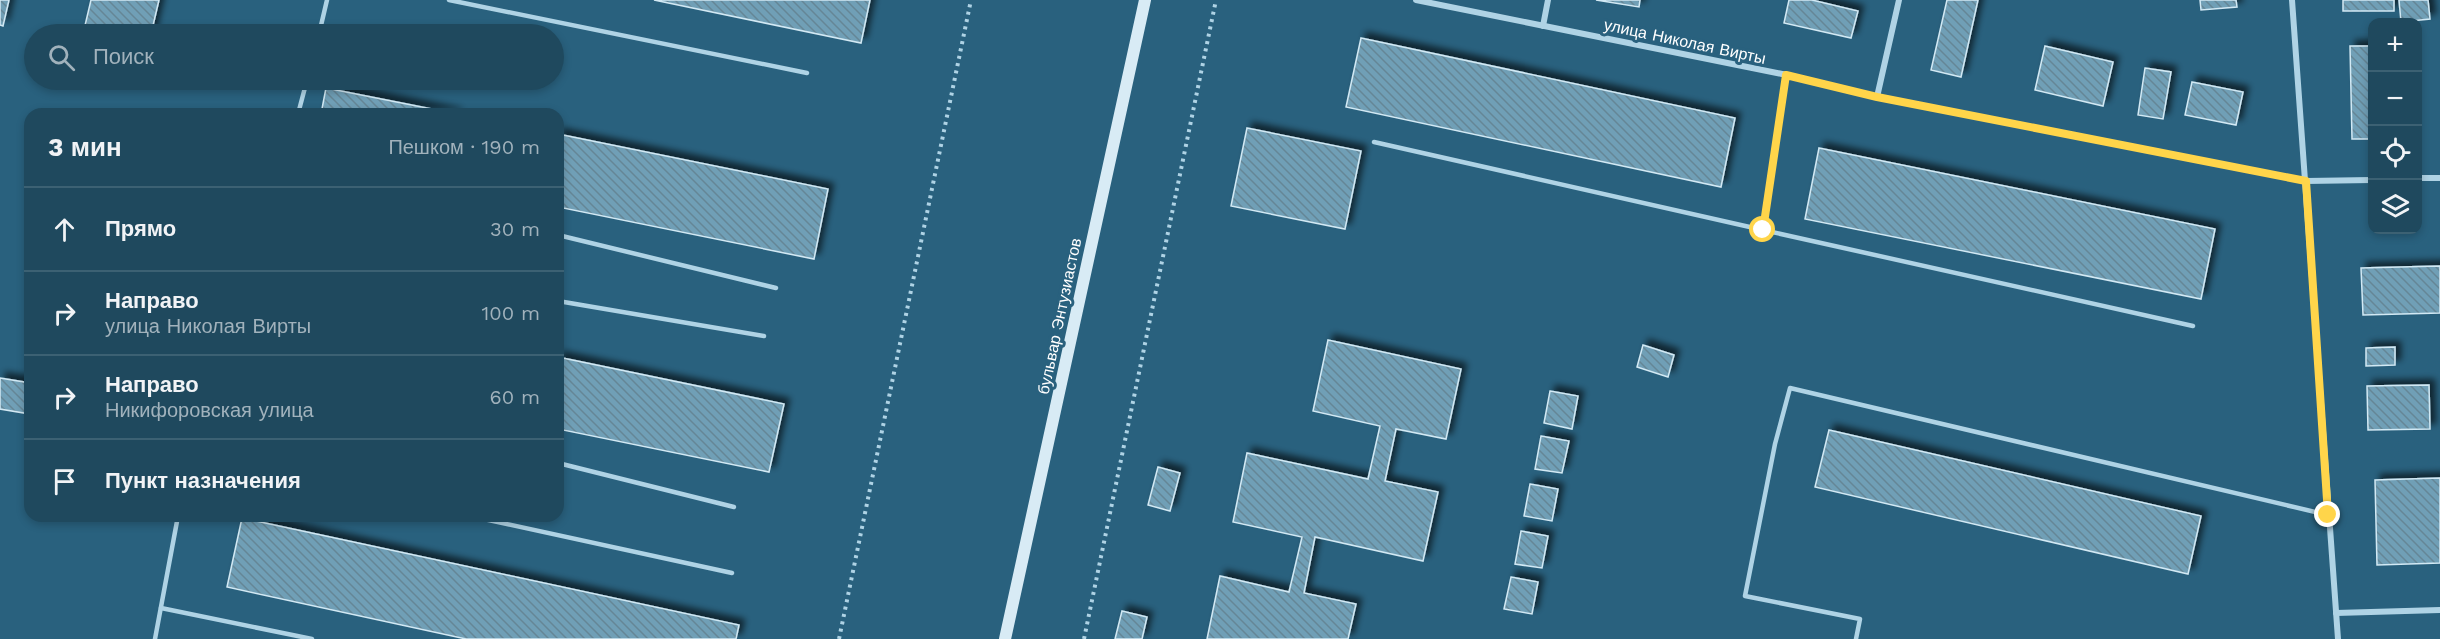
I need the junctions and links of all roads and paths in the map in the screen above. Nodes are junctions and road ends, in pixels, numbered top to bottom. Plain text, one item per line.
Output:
1 (327, 0) edge
2 (449, 0) edge
3 (971, 0) edge
4 (1145, 0) edge
5 (1216, 0) edge
6 (1416, 0) edge
7 (1548, 0) edge
8 (1899, 0) edge
9 (2292, 0) edge
10 (321, 24) edge
11 (1543, 26) junction
12 (807, 73) dead end
13 (1786, 75) junction
14 (304, 90) edge
15 (1877, 97) junction
16 (300, 108) edge
17 (1374, 142) dead end
18 (2422, 178) edge
19 (2440, 178) edge
20 (2368, 180) edge
21 (2306, 181) junction
22 (1763, 230) junction
23 (564, 236) edge
24 (776, 288) dead end
25 (564, 302) edge
26 (2193, 326) dead end
27 (764, 336) dead end
28 (564, 464) edge
29 (734, 507) dead end
30 (2328, 515) junction
31 (177, 522) edge
32 (498, 522) edge
33 (732, 573) dead end
34 (161, 608) junction
35 (2440, 610) edge
36 (2336, 613) junction
37 (155, 639) edge
38 (312, 639) edge
39 (839, 639) edge
40 (1005, 639) edge
41 (1084, 639) edge
42 (1856, 639) edge
43 (2338, 639) edge

1 - 10 lane
2 - 12 lane
3 - 39 path
4 - 40 main road, бульвар Энтузиастов
5 - 41 path
6 - 11 street, улица Николая Вирты
7 - 11 street
8 - 15 street
9 - 21 street
11 - 13 street, улица Николая Вирты
13 - 15 street, улица Николая Вирты
13 - 22 lane
14 - 16 lane
15 - 21 street, улица Николая Вирты
17 - 22 lane
18 - 19 street
20 - 21 street, улица Николая Вирты
21 - 30 street
22 - 26 lane
23 - 24 lane
25 - 27 lane
28 - 29 lane
30 - 36 street
30 - 42 lane
31 - 34 lane
32 - 33 lane
34 - 37 lane
34 - 38 lane
35 - 36 street
36 - 43 street

